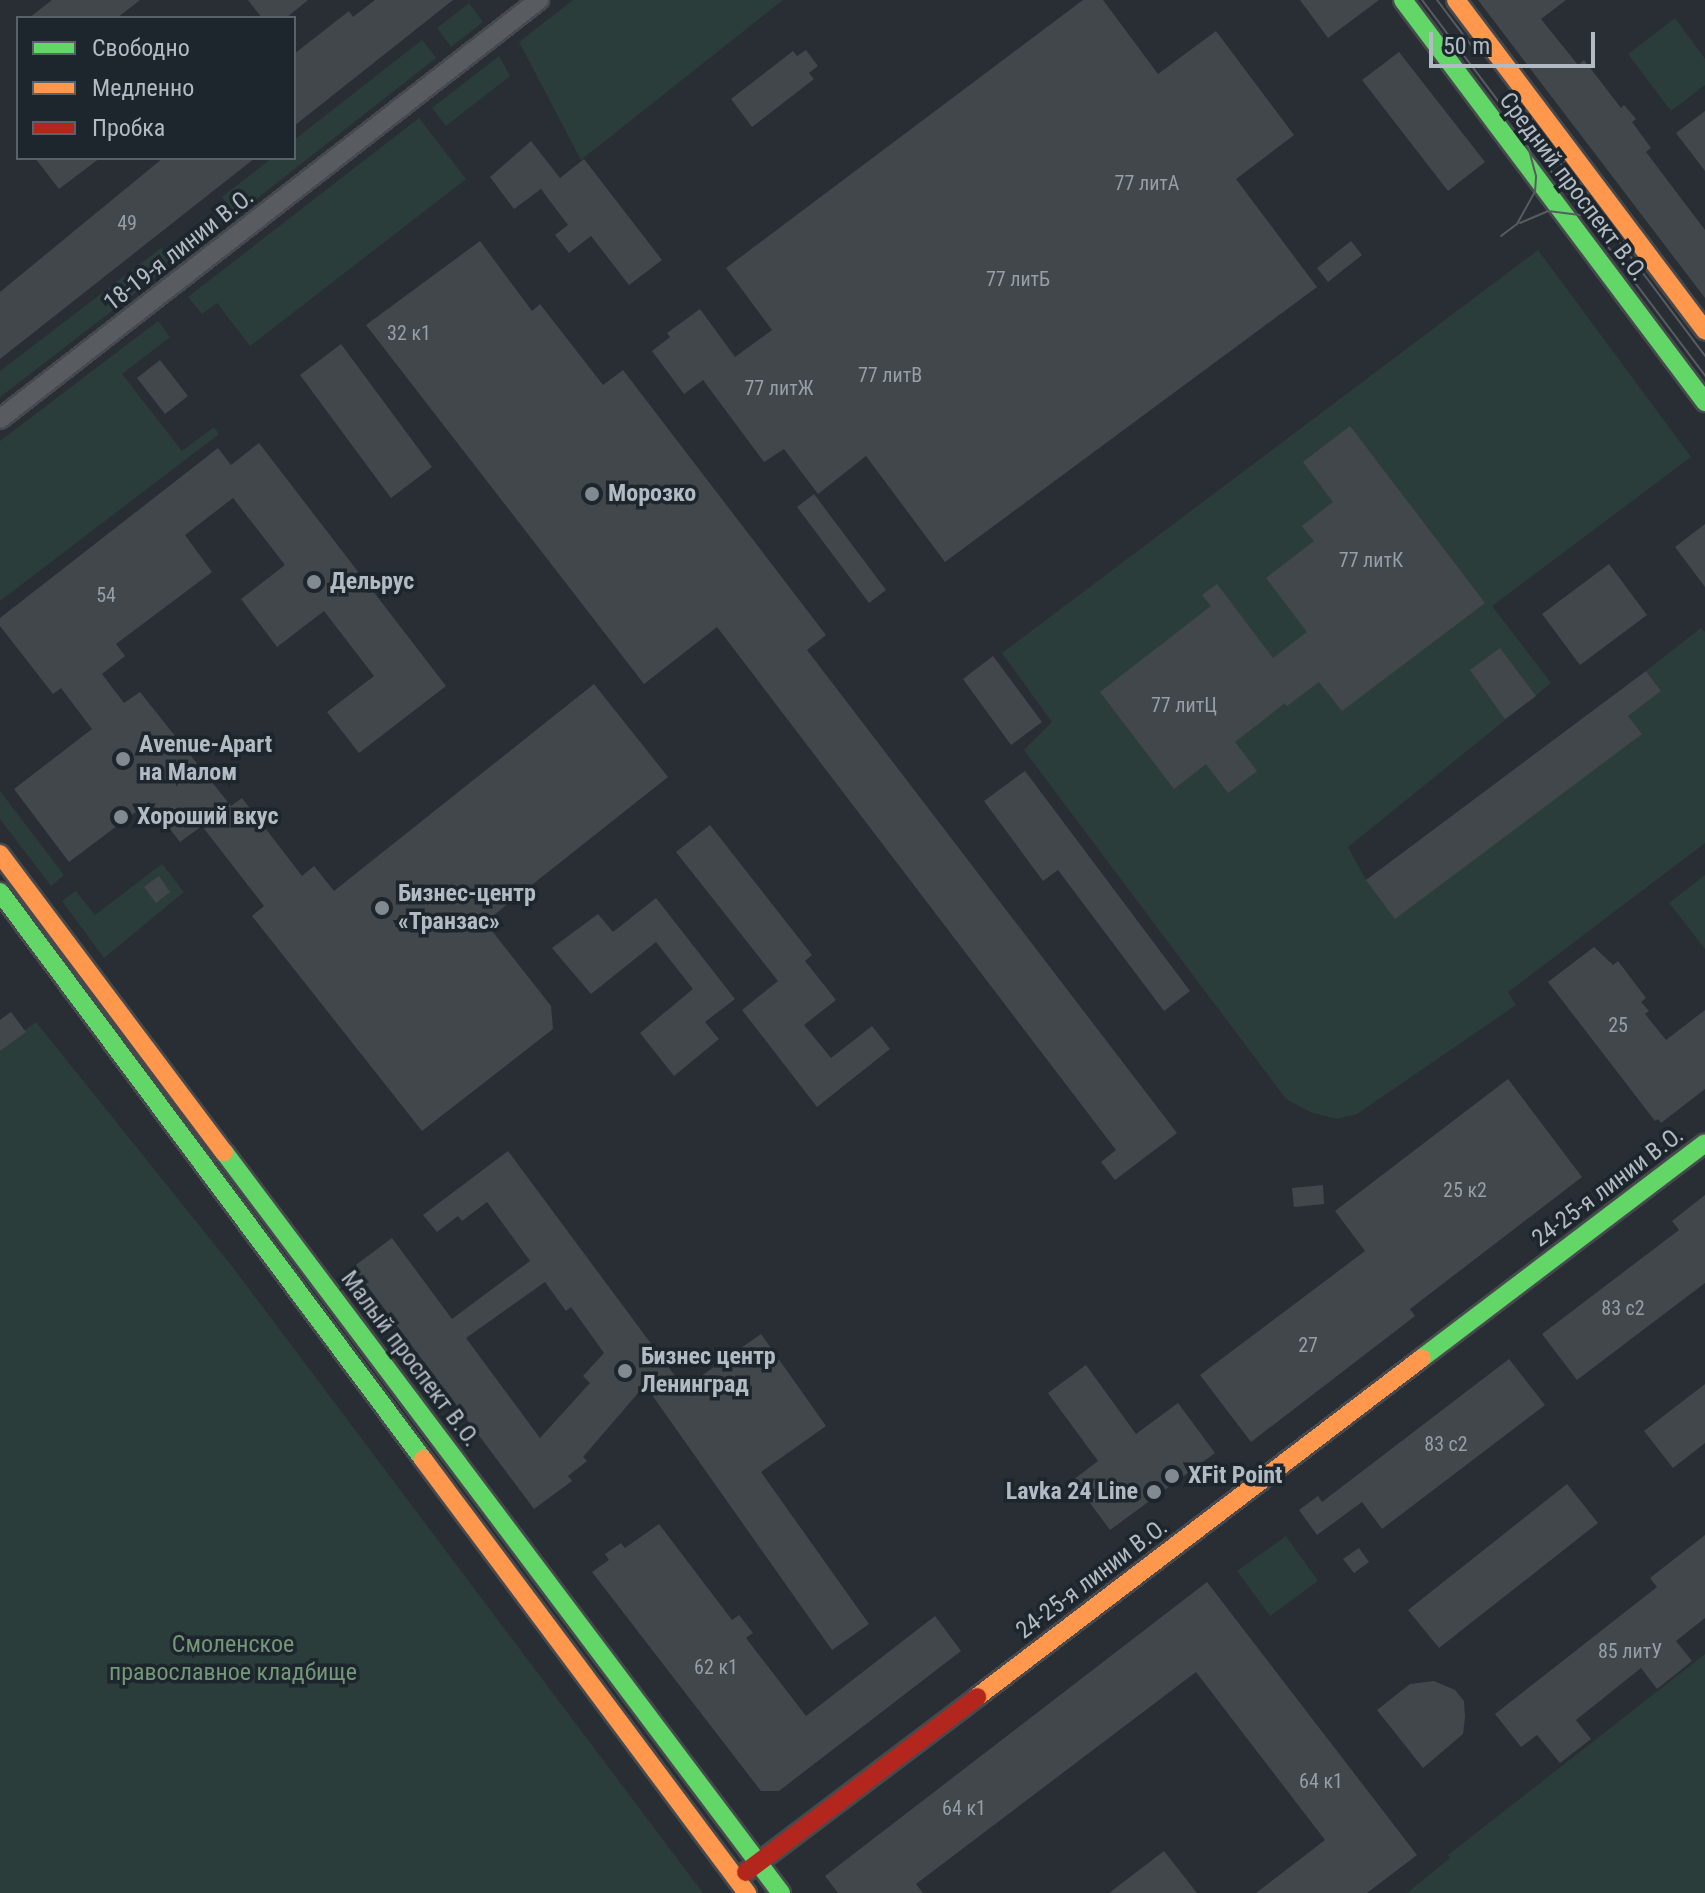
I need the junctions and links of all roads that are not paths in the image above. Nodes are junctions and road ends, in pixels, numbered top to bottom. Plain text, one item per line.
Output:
1 (539, 0) edge
2 (1456, 0) edge
3 (1413, 3) edge
4 (1705, 331) edge
5 (1705, 402) edge
6 (0, 419) edge
7 (0, 854) edge
8 (0, 892) edge
9 (1705, 1143) edge
10 (758, 1862) junction
11 (742, 1886) edge
12 (781, 1893) edge

1 - 6 street, 18-19-я линии В.О.
2 - 4 main road, Средний проспект В.О.
3 - 5 main road, Средний проспект В.О.
7 - 10 main road, Малый проспект В.О.
8 - 11 main road, Малый проспект В.О.
9 - 10 main road, 24-25-я линии В.О.
10 - 11 main road, 24-25-я линии В.О.
10 - 12 main road, Малый проспект В.О.

